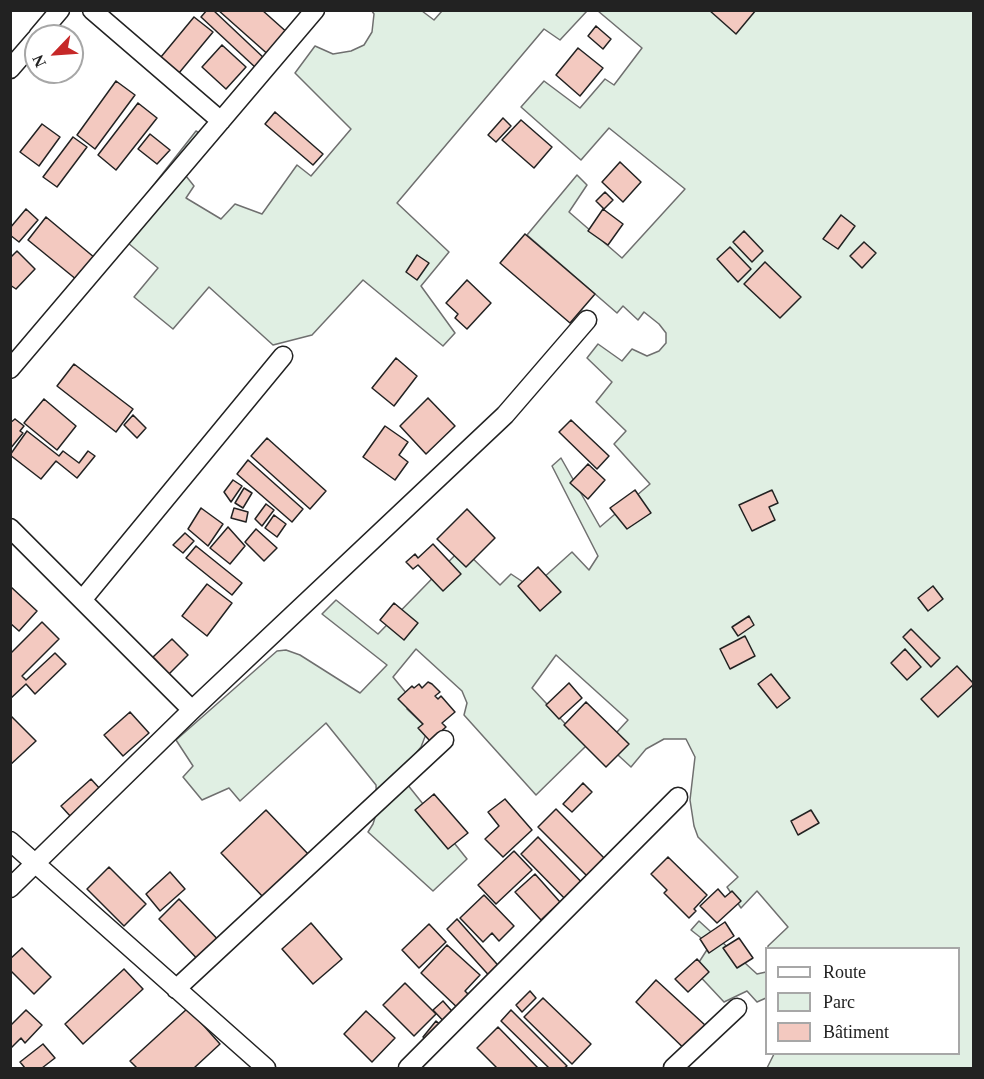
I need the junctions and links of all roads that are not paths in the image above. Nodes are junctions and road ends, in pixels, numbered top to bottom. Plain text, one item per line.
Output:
1 (60, 10) edge
2 (92, 10) edge
3 (315, 10) edge
4 (48, 24) edge
5 (24, 52) edge
6 (10, 69) edge
7 (221, 121) junction
8 (587, 320) dead end
9 (283, 356) dead end
10 (10, 369) edge
11 (10, 528) edge
12 (82, 600) junction
13 (192, 710) junction
14 (444, 740) dead end
15 (678, 797) dead end
16 (10, 841) edge
17 (35, 864) junction
18 (10, 888) edge
19 (176, 989) junction
20 (737, 1008) dead end
21 (266, 1068) edge
22 (408, 1068) edge
23 (673, 1068) edge

1 - 4 street
2 - 7 street
3 - 7 street
5 - 6 street
7 - 10 street
8 - 13 street
9 - 12 street
11 - 12 street
12 - 13 street
13 - 17 street
14 - 19 street
15 - 22 street
16 - 17 street
17 - 18 street
17 - 19 street
19 - 21 street
20 - 23 street

